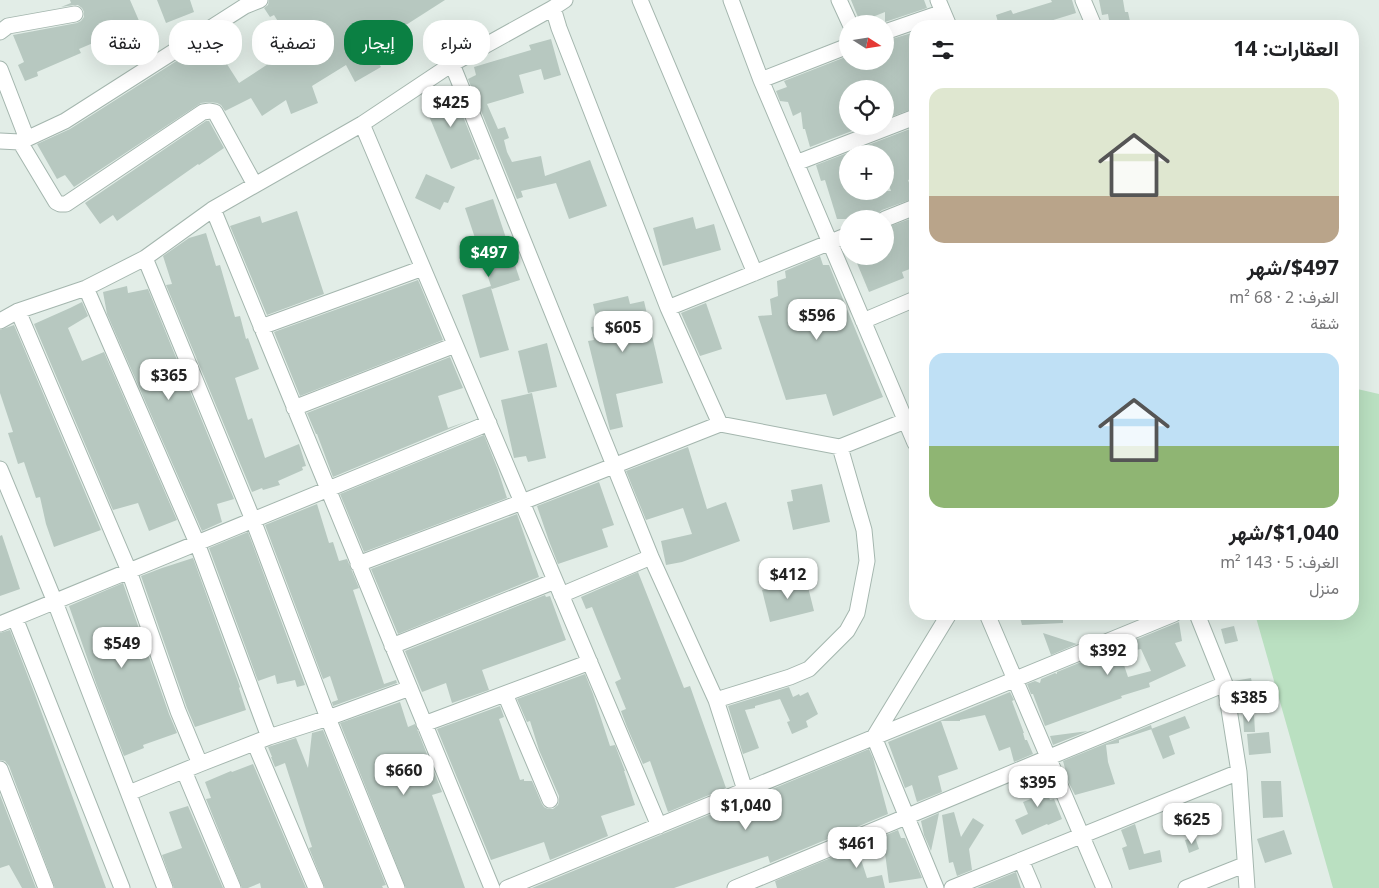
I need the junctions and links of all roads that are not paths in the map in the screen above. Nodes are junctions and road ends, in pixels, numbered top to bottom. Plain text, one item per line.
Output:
1 (260, 0) edge
2 (640, 0) edge
3 (731, 0) edge
4 (839, 0) edge
5 (1083, 0) edge
6 (244, 3) edge
7 (559, 4) edge
8 (941, 6) edge
9 (75, 14) dead end
10 (846, 15) edge
11 (911, 20) edge
12 (947, 20) edge
13 (1091, 20) edge
14 (909, 21) edge
15 (894, 28) edge
16 (0, 32) edge
17 (490, 43) edge
18 (839, 50) edge
19 (450, 65) edge
20 (452, 65) edge
21 (0, 69) edge
22 (761, 80) junction
23 (909, 119) edge
24 (362, 124) junction
25 (23, 140) junction
26 (0, 141) edge
27 (796, 163) junction
28 (255, 185) junction
29 (213, 209) junction
30 (909, 210) edge
31 (894, 216) edge
32 (839, 238) edge
33 (830, 242) junction
34 (145, 258) junction
35 (423, 268) junction
36 (755, 273) junction
37 (86, 288) junction
38 (909, 301) edge
39 (668, 308) junction
40 (18, 311) junction
41 (863, 320) junction
42 (0, 321) edge
43 (261, 327) junction
44 (455, 345) junction
45 (294, 408) junction
46 (909, 417) edge
47 (909, 419) edge
48 (489, 423) junction
49 (720, 424) junction
50 (840, 447) junction
51 (614, 465) junction
52 (0, 469) edge
53 (328, 489) junction
54 (522, 502) junction
55 (253, 520) junction
56 (197, 543) junction
57 (650, 557) junction
58 (358, 564) junction
59 (129, 571) junction
60 (558, 588) junction
61 (55, 602) junction
62 (15, 618) junction
63 (945, 620) edge
64 (990, 620) edge
65 (1159, 620) edge
66 (1199, 620) edge
67 (0, 624) edge
68 (392, 646) junction
69 (590, 662) junction
70 (1015, 679) junction
71 (1225, 684) junction
72 (410, 688) junction
73 (505, 694) junction
74 (716, 700) junction
75 (328, 718) junction
76 (424, 724) junction
77 (270, 737) junction
78 (874, 737) junction
79 (255, 744) junction
80 (1048, 757) junction
81 (200, 764) junction
82 (0, 769) edge
83 (184, 772) junction
84 (1239, 772) junction
85 (744, 790) junction
86 (129, 793) junction
87 (550, 800) dead end
88 (907, 816) junction
89 (659, 826) junction
90 (1081, 836) junction
91 (1021, 860) junction
92 (1244, 865) junction
93 (46, 888) edge
94 (122, 888) edge
95 (165, 888) edge
96 (233, 888) edge
97 (316, 888) edge
98 (397, 888) edge
99 (492, 888) edge
100 (507, 888) edge
101 (735, 888) edge
102 (936, 888) edge
103 (952, 888) edge
104 (1033, 888) edge
105 (1104, 888) edge
106 (1186, 888) edge
107 (1247, 888) edge

1 - 6 street
2 - 36 street
3 - 22 street
4 - 10 street
5 - 13 street
6 - 25 street
7 - 17 street
7 - 39 street
8 - 11 street
8 - 12 street
9 - 16 street
14 - 15 street
18 - 22 street
19 - 24 street
20 - 51 street
21 - 25 street
22 - 27 street
23 - 27 street
24 - 28 street
24 - 35 street
25 - 26 street
25 - 28 street
27 - 33 street
28 - 29 street
29 - 34 street
29 - 43 street
30 - 31 street
32 - 33 street
33 - 36 street
33 - 41 street
34 - 37 street
34 - 55 street
35 - 43 street
35 - 44 street
36 - 39 street
37 - 40 street
37 - 56 street
38 - 41 street
39 - 49 street
40 - 42 street
40 - 59 street
41 - 46 street
43 - 45 street
44 - 45 street
44 - 48 street
45 - 53 street
47 - 50 street
48 - 53 street
48 - 54 street
49 - 50 street
49 - 51 street
50 - 74 street
51 - 54 street
51 - 57 street
52 - 61 street
53 - 55 street
53 - 58 street
54 - 58 street
54 - 60 street
55 - 56 street
55 - 75 street
56 - 59 street
56 - 77 street
57 - 60 street
57 - 74 street
58 - 68 street
59 - 61 street
59 - 81 street
60 - 68 street
60 - 69 street
61 - 62 street
61 - 86 street
62 - 67 street
62 - 94 street
63 - 78 street
64 - 70 street
65 - 70 street
66 - 71 street
68 - 72 street
69 - 73 street
69 - 89 street
70 - 78 street
70 - 80 street
71 - 80 street
71 - 84 street
72 - 75 street
72 - 76 street
73 - 76 street
73 - 87 street
74 - 85 street
75 - 77 street
75 - 98 street
76 - 99 street
77 - 79 street
78 - 85 street
78 - 88 street
79 - 81 street
79 - 97 street
80 - 88 street
80 - 90 street
81 - 83 street
82 - 93 street
83 - 86 street
83 - 96 street
84 - 90 street
84 - 92 street
85 - 89 street
86 - 95 street
88 - 101 street
88 - 102 street
89 - 100 street
90 - 91 street
90 - 105 street
91 - 103 street
91 - 104 street
92 - 106 street
92 - 107 street

